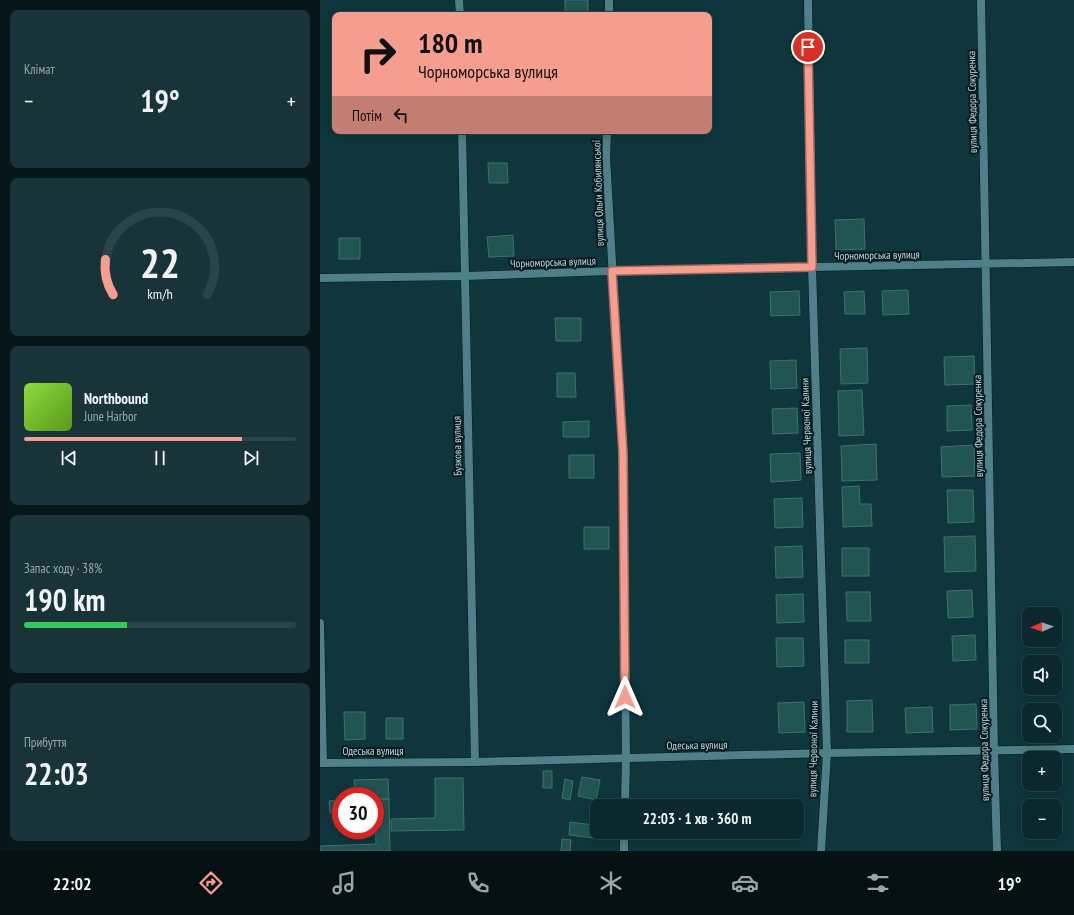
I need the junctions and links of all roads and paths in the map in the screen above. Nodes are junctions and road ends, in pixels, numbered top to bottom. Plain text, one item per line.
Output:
1 (459, 0) edge
2 (609, 0) edge
3 (808, 0) edge
4 (981, 0) edge
5 (460, 12) edge
6 (609, 12) edge
7 (462, 134) edge
8 (607, 134) edge
9 (1074, 262) edge
10 (986, 264) junction
11 (812, 267) junction
12 (612, 271) junction
13 (465, 276) junction
14 (320, 278) edge
15 (320, 622) edge
16 (1074, 749) edge
17 (994, 750) junction
18 (826, 753) junction
19 (626, 758) junction
20 (475, 762) junction
21 (321, 763) edge
22 (624, 799) edge
23 (624, 839) edge
24 (624, 851) edge
25 (821, 851) edge
26 (997, 851) edge

1 - 5 street
2 - 6 street
3 - 11 street, вулиця Червоної Калини
4 - 10 street, вулиця Федора Сокуренка
7 - 13 street, Бузкова вулиця
8 - 12 street, вулиця Ольги Кобилянської
9 - 10 street, Чорноморська вулиця
10 - 11 street, Чорноморська вулиця
10 - 17 street, вулиця Федора Сокуренка
11 - 12 street, Чорноморська вулиця
11 - 18 street, вулиця Червоної Калини
12 - 13 street, Чорноморська вулиця
12 - 19 street, вулиця Ольги Кобилянської
13 - 14 street, Чорноморська вулиця
13 - 20 street, Бузкова вулиця
15 - 21 street
16 - 17 street, Одеська вулиця
17 - 18 street, Одеська вулиця
17 - 26 street, вулиця Федора Сокуренка
18 - 19 street, Одеська вулиця
18 - 25 street, вулиця Червоної Калини
19 - 20 street, Одеська вулиця
19 - 22 street, вулиця Ольги Кобилянської
20 - 21 street, Одеська вулиця
23 - 24 street

